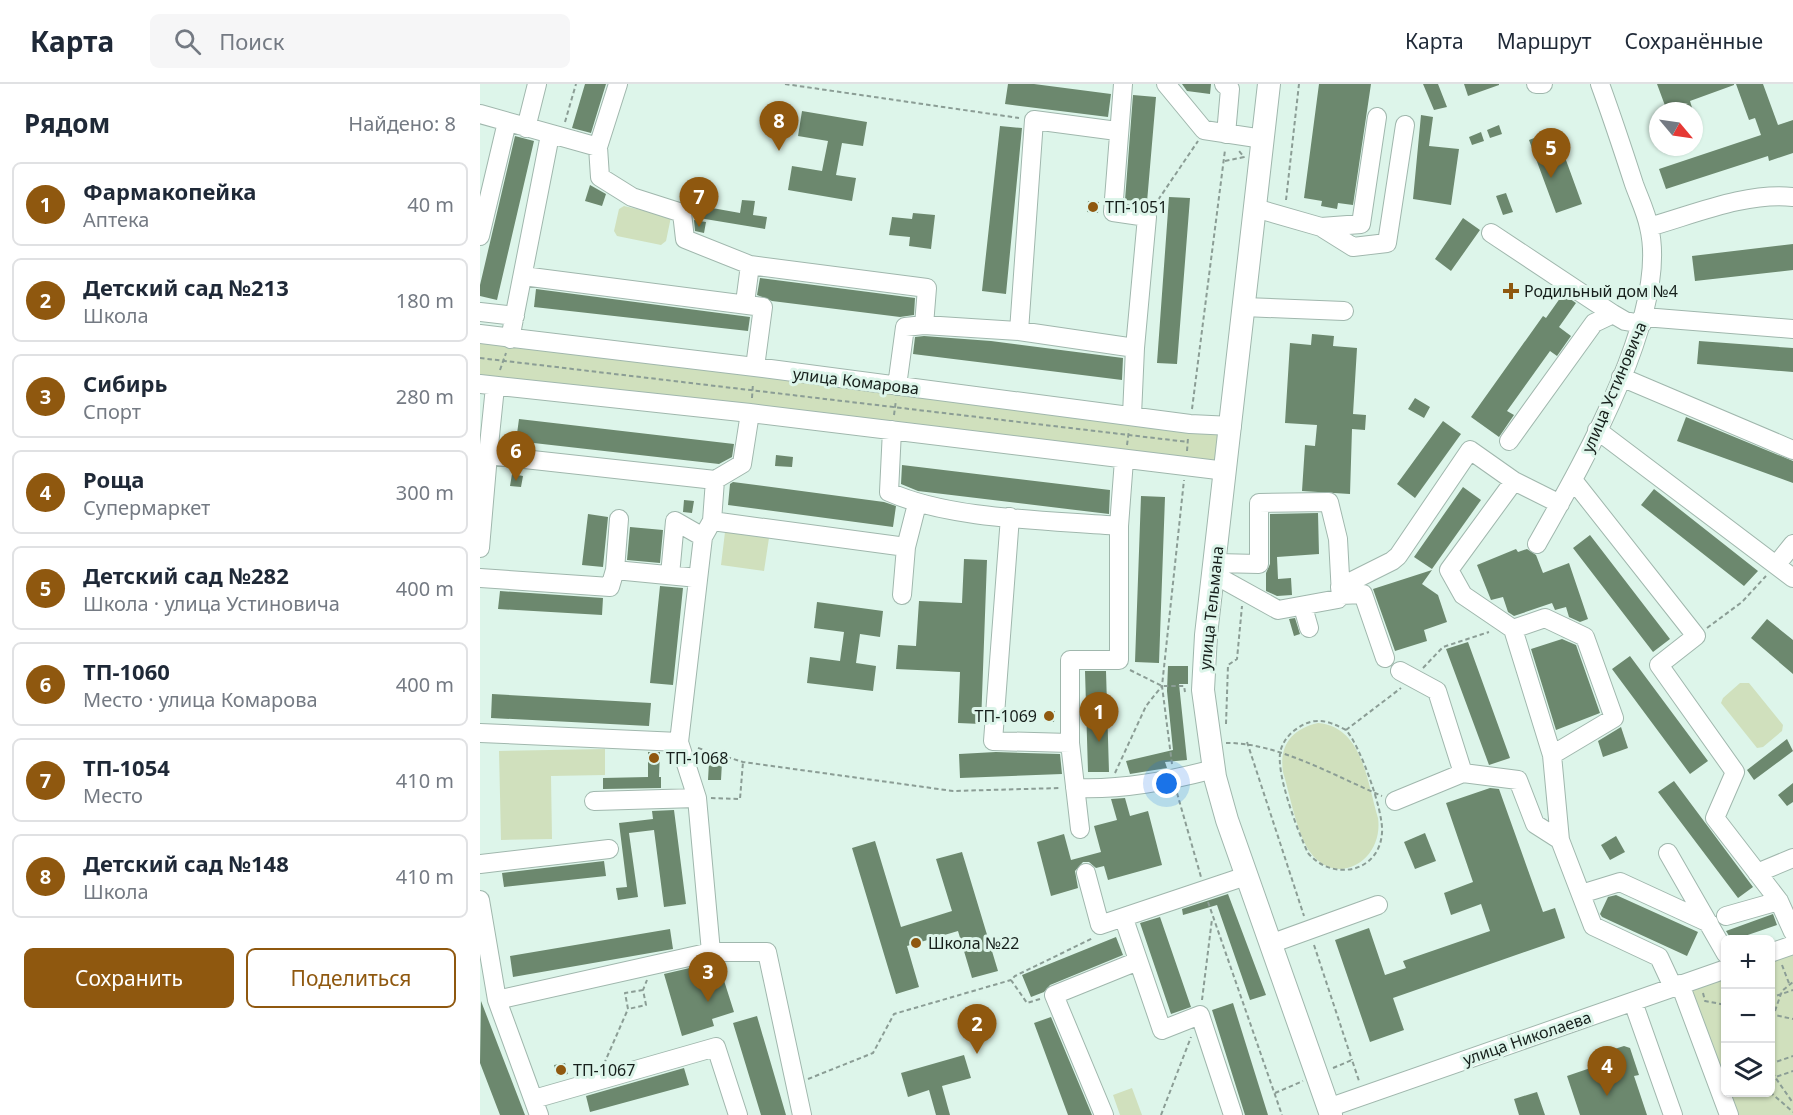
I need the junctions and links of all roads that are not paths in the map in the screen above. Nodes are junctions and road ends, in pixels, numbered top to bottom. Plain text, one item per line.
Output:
1 (537, 84) edge
2 (618, 84) edge
3 (1123, 84) edge
4 (1166, 84) edge
5 (1224, 84) edge
6 (1269, 84) edge
7 (1536, 84) edge
8 (1543, 84) edge
9 (1600, 84) edge
10 (480, 114) edge
11 (1377, 117) dead end
12 (507, 122) junction
13 (1406, 124) dead end
14 (526, 128) junction
15 (1117, 131) junction
16 (1226, 134) junction
17 (555, 136) junction
18 (1263, 139) junction
19 (598, 147) junction
20 (1793, 197) edge
21 (1255, 208) junction
22 (1320, 227) junction
23 (1649, 227) junction
24 (1491, 233) dead end
25 (480, 236) edge
26 (750, 265) junction
27 (524, 276) junction
28 (745, 303) junction
29 (1244, 307) junction
30 (1344, 311) dead end
31 (480, 312) edge
32 (1613, 314) junction
33 (515, 316) junction
34 (1643, 320) junction
35 (924, 325) junction
36 (1793, 329) edge
37 (1019, 331) junction
38 (480, 334) edge
39 (510, 339) junction
40 (1135, 348) junction
41 (755, 367) junction
42 (1621, 376) junction
43 (487, 385) edge
44 (897, 386) junction
45 (750, 412) junction
46 (1132, 415) junction
47 (1232, 426) junction
48 (892, 430) junction
49 (1597, 430) junction
50 (1509, 441) dead end
51 (1793, 450) edge
52 (488, 455) junction
53 (1125, 460) junction
54 (1226, 471) junction
55 (715, 480) junction
56 (1574, 480) junction
57 (1514, 481) junction
58 (917, 504) junction
59 (1560, 504) junction
60 (1010, 517) junction
61 (619, 519) dead end
62 (1119, 526) junction
63 (707, 529) junction
64 (1537, 544) dead end
65 (1793, 544) edge
66 (906, 546) junction
67 (480, 548) edge
68 (1777, 564) junction
69 (1215, 569) junction
70 (615, 570) junction
71 (670, 575) junction
72 (480, 578) edge
73 (698, 578) junction
74 (1793, 578) edge
75 (1341, 591) junction
76 (902, 595) dead end
77 (1303, 607) junction
78 (1309, 628) dead end
79 (1510, 628) junction
80 (1385, 658) dead end
81 (1407, 675) road end
82 (480, 733) edge
83 (679, 742) junction
84 (1070, 743) junction
85 (1552, 755) junction
86 (1214, 769) junction
87 (1463, 773) junction
88 (1075, 788) junction
89 (697, 798) junction
90 (594, 801) dead end
91 (1395, 801) road end
92 (1080, 829) dead end
93 (1560, 840) junction
94 (609, 849) dead end
95 (1668, 853) dead end
96 (1793, 858) edge
97 (480, 864) edge
98 (1086, 873) dead end
99 (1757, 873) junction
100 (1246, 876) junction
101 (1581, 894) junction
102 (480, 900) edge
103 (1779, 901) junction
104 (1378, 905) dead end
105 (1726, 916) dead end
106 (1124, 919) junction
107 (1708, 922) junction
108 (1793, 932) edge
109 (1270, 944) junction
110 (1793, 945) edge
111 (1721, 946) edge
112 (711, 952) junction
113 (1776, 959) edge
114 (1138, 961) junction
115 (1721, 970) edge
116 (1676, 986) junction
117 (497, 1000) junction
118 (1633, 1002) junction
119 (536, 1107) edge
120 (1329, 1112) edge
121 (738, 1115) edge
122 (802, 1115) edge
123 (1104, 1115) edge
124 (1233, 1115) edge
125 (1673, 1115) edge
126 (1729, 1115) edge

1 - 14 street
2 - 19 street
3 - 15 street
4 - 16 street
5 - 16 street
6 - 18 main road, улица Тельмана
7 - 8 street
9 - 23 street, улица Устиновича
10 - 12 street
11 - 22 street
12 - 14 street
12 - 25 street
13 - 22 street
14 - 17 street
15 - 37 street
15 - 40 street
16 - 18 street
17 - 19 street
17 - 27 street
18 - 21 main road, улица Тельмана
19 - 26 street
20 - 23 street
21 - 22 street
21 - 29 main road, улица Тельмана
23 - 34 street, улица Устиновича
24 - 32 street
26 - 28 street
26 - 35 street
27 - 28 street
27 - 33 street
28 - 41 street
29 - 30 street
29 - 47 main road, улица Тельмана
31 - 33 street
32 - 34 street
32 - 50 street
33 - 39 street
34 - 36 street
34 - 42 street, улица Устиновича
35 - 37 street
35 - 44 street
37 - 40 street
38 - 39 street, улица Комарова
39 - 41 street, улица Комарова
40 - 46 street
41 - 44 street, улица Комарова
42 - 49 street, улица Устиновича
42 - 51 street
43 - 45 street
43 - 52 street
44 - 46 street, улица Комарова
45 - 48 street
45 - 55 street
46 - 47 street, улица Комарова
47 - 54 main road, улица Тельмана
48 - 53 street
48 - 58 street
49 - 56 street, улица Устиновича
49 - 68 street
52 - 55 street
52 - 67 street
53 - 54 street
53 - 62 street
54 - 69 main road, улица Тельмана
55 - 63 street
56 - 59 street, улица Устиновича
56 - 99 street
57 - 59 street
57 - 75 street
57 - 79 street
58 - 60 street
58 - 66 street
59 - 64 street, улица Устиновича
60 - 62 street
60 - 84 street
61 - 70 street
62 - 84 street
63 - 66 street
63 - 71 street
63 - 73 street
65 - 68 street
66 - 76 street
68 - 74 street
69 - 75 street
69 - 77 street
69 - 86 main road, улица Тельмана
70 - 71 street
70 - 72 street
71 - 73 street
73 - 83 street
75 - 77 street
75 - 80 street
77 - 78 street
79 - 85 street
79 - 85 street
81 - 87 street
82 - 83 street
83 - 89 street
84 - 88 street
85 - 93 street
86 - 88 street
86 - 100 main road, улица Тельмана
87 - 91 street
87 - 93 street
88 - 92 street
89 - 90 street
89 - 112 street
93 - 101 street
94 - 97 street
95 - 107 street
96 - 99 street
98 - 106 street
99 - 103 street
100 - 106 street
100 - 109 main road, улица Тельмана
101 - 107 street
101 - 116 street
102 - 117 street
103 - 105 street
103 - 108 street
104 - 109 street
106 - 114 street
107 - 111 street
109 - 120 main road, улица Тельмана
110 - 113 street
112 - 117 street
112 - 122 street
114 - 123 street
114 - 124 street
115 - 116 street, улица Николаева
116 - 118 street, улица Николаева
116 - 126 street
117 - 119 street
118 - 120 street, улица Николаева
118 - 125 street
119 - 121 street

